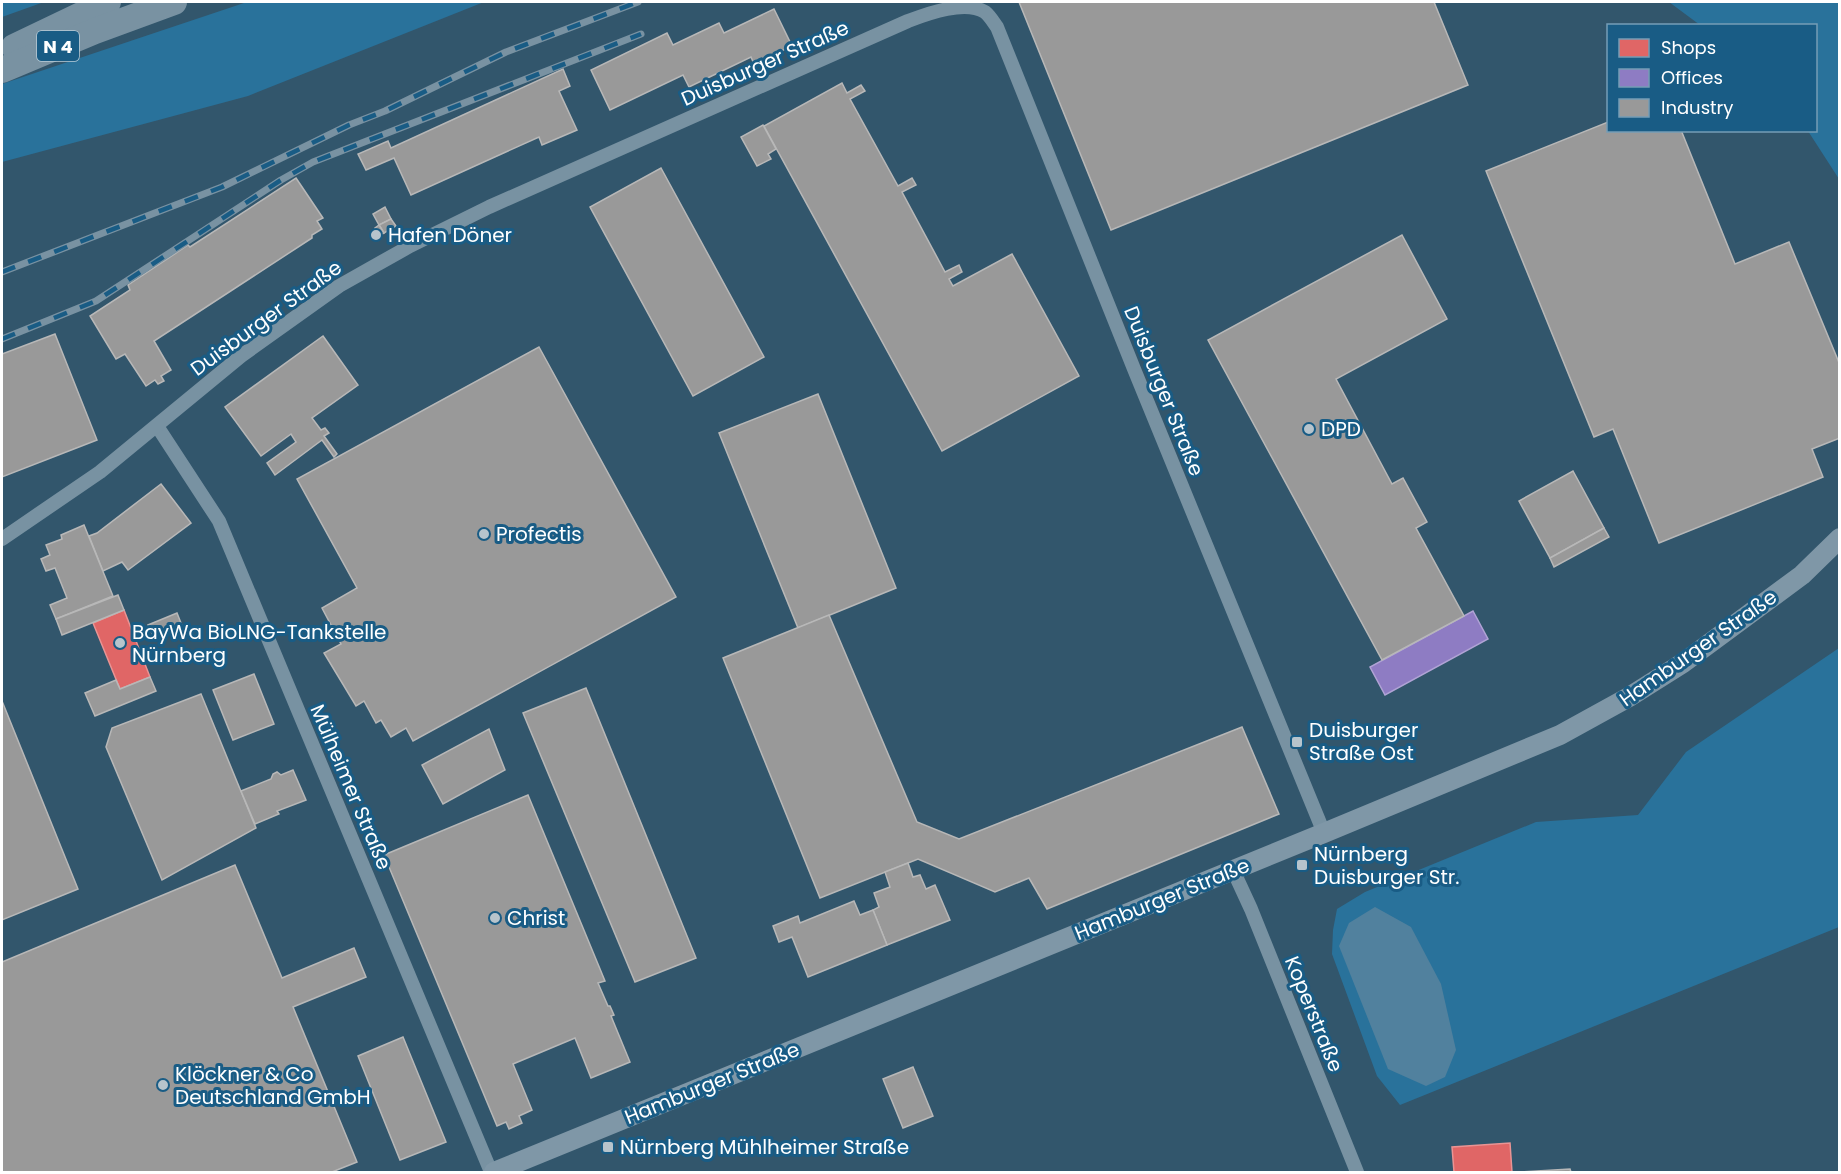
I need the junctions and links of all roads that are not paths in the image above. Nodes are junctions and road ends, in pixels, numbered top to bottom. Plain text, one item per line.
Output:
1 (108, 2) edge
2 (174, 2) edge
3 (2, 53) edge
4 (2, 70) edge
5 (157, 426) junction
6 (1839, 538) edge
7 (2, 539) edge
8 (1839, 555) edge
9 (1802, 575) junction
10 (1324, 833) junction
11 (1233, 870) junction
12 (492, 1173) edge
13 (1357, 1173) edge

1 - 3 highway, N 4
2 - 4 highway, N 4
5 - 7 street, Duisburger Straße
5 - 10 street, Duisburger Straße
5 - 12 street, Mülheimer Straße
6 - 9 street, Hamburger Straße
8 - 9 street, Hamburger Straße
9 - 10 street, Hamburger Straße
10 - 11 street, Hamburger Straße
11 - 12 street, Hamburger Straße
11 - 13 street, Koperstraße

